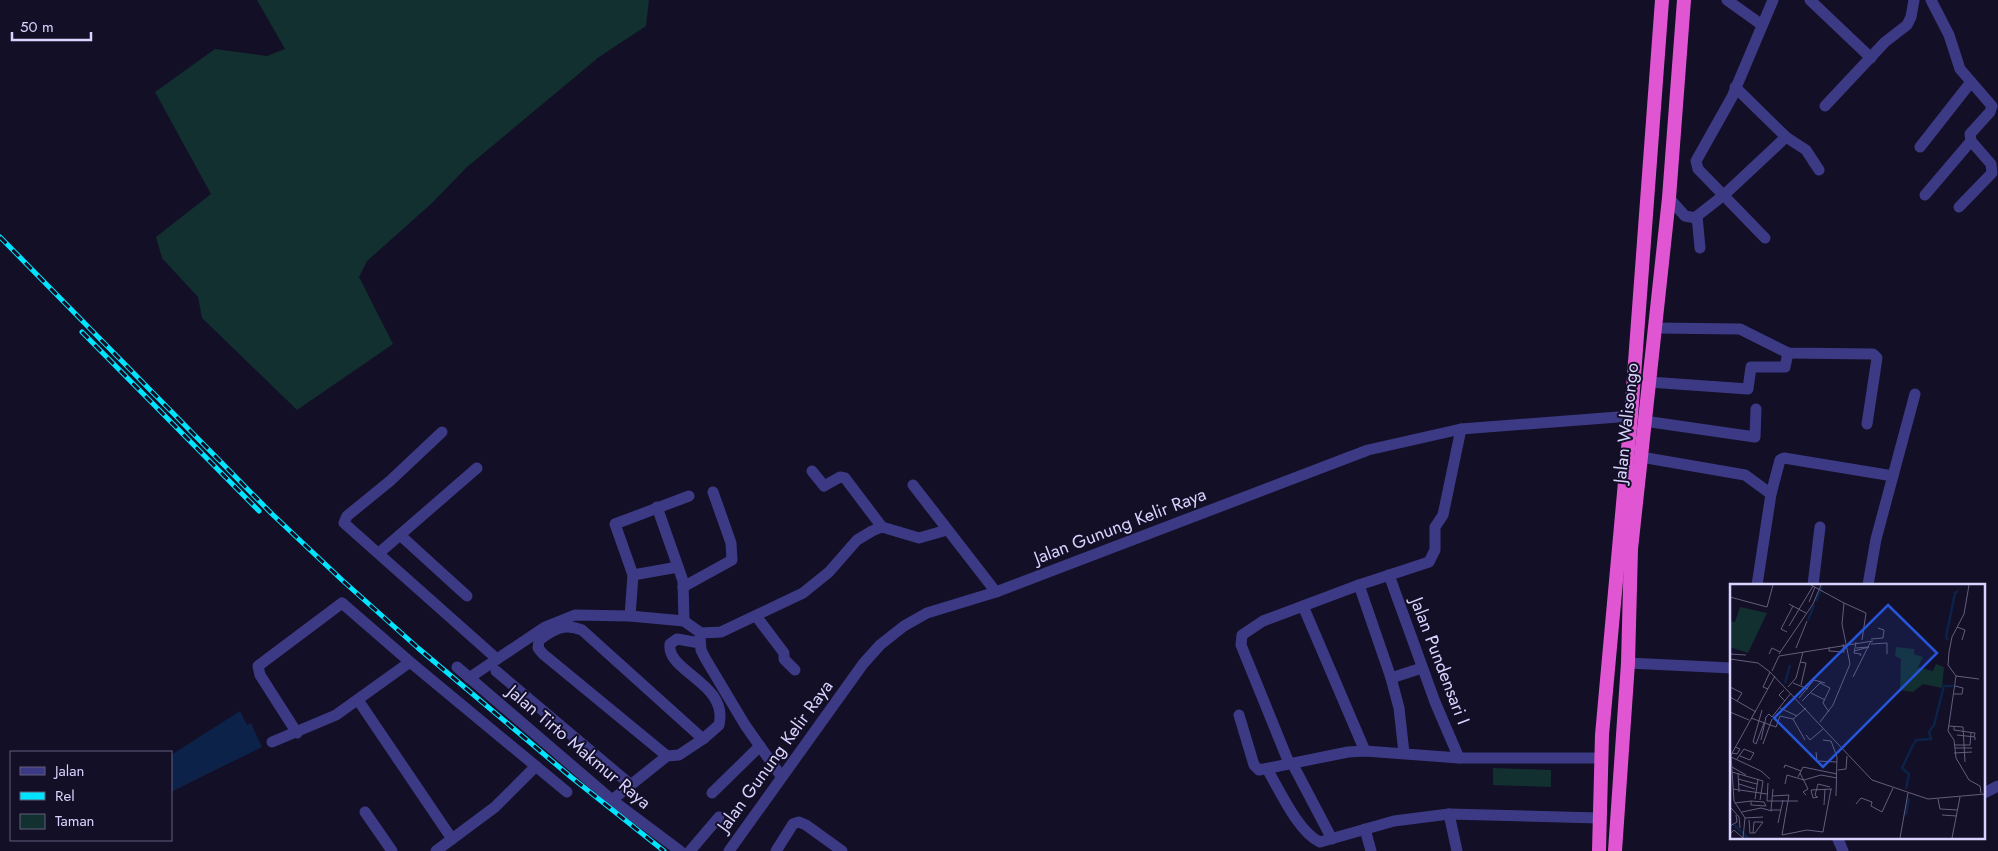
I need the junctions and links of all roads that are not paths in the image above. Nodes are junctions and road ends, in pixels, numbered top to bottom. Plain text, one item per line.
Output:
1 (1662, 0) edge
2 (1684, 0) edge
3 (1727, 0) edge
4 (1773, 0) edge
5 (1810, 0) edge
6 (1914, 0) edge
7 (1931, 0) edge
8 (1762, 25) junction
9 (1871, 58) junction
10 (1971, 82) junction
11 (1736, 87) junction
12 (1825, 106) dead end
13 (1786, 137) junction
14 (1971, 140) junction
15 (1920, 146) dead end
16 (1819, 170) dead end
17 (1926, 194) dead end
18 (1724, 195) junction
19 (1669, 198) junction
20 (1959, 207) dead end
21 (1696, 218) junction
22 (1765, 238) dead end
23 (1700, 248) dead end
24 (1655, 328) junction
25 (1788, 353) junction
26 (1648, 382) junction
27 (1915, 394) dead end
28 (1756, 408) dead end
29 (1638, 418) junction
30 (1867, 424) dead end
31 (1461, 429) junction
32 (442, 432) dead end
33 (1641, 457) junction
34 (477, 468) dead end
35 (812, 470) dead end
36 (1893, 476) junction
37 (913, 485) dead end
38 (713, 492) dead end
39 (1771, 494) junction
40 (689, 496) dead end
41 (657, 507) junction
42 (882, 527) junction
43 (1820, 527) dead end
44 (946, 530) junction
45 (400, 535) junction
46 (380, 554) junction
47 (678, 567) junction
48 (634, 574) junction
49 (1389, 575) junction
50 (1359, 584) junction
51 (1757, 584) edge
52 (1813, 584) edge
53 (1868, 584) edge
54 (683, 587) junction
55 (996, 592) junction
56 (467, 596) dead end
57 (1303, 606) junction
58 (630, 616) junction
59 (756, 616) junction
60 (684, 620) junction
61 (700, 638) junction
62 (497, 659) junction
63 (410, 662) junction
64 (1628, 663) junction
65 (457, 667) dead end
66 (1422, 668) junction
67 (1730, 668) edge
68 (795, 670) dead end
69 (496, 672) dead end
70 (469, 678) junction
71 (1391, 678) junction
72 (358, 700) junction
73 (1239, 715) dead end
74 (297, 732) junction
75 (704, 739) junction
76 (272, 742) dead end
77 (760, 746) junction
78 (1365, 751) junction
79 (1404, 753) junction
80 (667, 756) junction
81 (1459, 758) junction
82 (1602, 758) junction
83 (1290, 763) junction
84 (536, 766) junction
85 (1267, 769) junction
86 (781, 776) junction
87 (630, 785) junction
88 (1998, 786) edge
89 (567, 792) dead end
90 (712, 793) dead end
91 (1986, 793) edge
92 (612, 800) junction
93 (365, 812) dead end
94 (1449, 814) junction
95 (719, 817) dead end
96 (1599, 818) junction
97 (1365, 830) junction
98 (1837, 838) edge
99 (452, 839) junction
100 (1332, 839) junction
101 (392, 851) edge
102 (436, 851) edge
103 (680, 851) edge
104 (690, 851) edge
105 (729, 851) edge
106 (776, 851) edge
107 (842, 851) edge
108 (1370, 851) edge
109 (1457, 851) edge
110 (1599, 851) edge
111 (1615, 851) edge
112 (1843, 851) edge

1 - 29 highway, Jalan Walisongo
2 - 19 highway, Jalan Walisongo
3 - 8 street
4 - 8 street
5 - 9 street
6 - 9 street
7 - 10 street
8 - 11 street
9 - 12 street
10 - 14 street
10 - 15 street
11 - 13 street
11 - 18 street
13 - 16 street
13 - 18 street
14 - 17 street
14 - 20 street
18 - 21 street
18 - 22 street
19 - 21 street
19 - 24 highway, Jalan Walisongo
21 - 23 street
24 - 25 street
24 - 26 highway, Jalan Walisongo
25 - 26 street
25 - 30 street
26 - 29 highway, Jalan Walisongo
27 - 36 street
28 - 29 street, Jalan Gunung Kelir Raya
29 - 31 street, Jalan Gunung Kelir Raya
29 - 33 highway, Jalan Walisongo
29 - 82 highway, Jalan Walisongo
31 - 49 street
31 - 55 street, Jalan Gunung Kelir Raya
32 - 46 street
33 - 39 street
33 - 64 highway, Jalan Walisongo
34 - 45 street
35 - 42 street
36 - 39 street
36 - 53 street
37 - 44 street
38 - 54 street
39 - 51 street
40 - 41 street
41 - 47 street
41 - 48 street
42 - 44 street
42 - 59 street
43 - 52 street
44 - 55 street
45 - 46 street
45 - 56 street
46 - 62 street
47 - 48 street
47 - 54 street
48 - 58 street
49 - 50 street
49 - 66 street, Jalan Pundensari I
50 - 57 street
50 - 71 street
54 - 60 street
55 - 86 street, Jalan Gunung Kelir Raya
57 - 78 street
57 - 83 street
58 - 60 street
58 - 62 street
59 - 61 street
59 - 68 street
60 - 61 street
61 - 75 street
61 - 77 street
62 - 70 street
63 - 72 street
63 - 74 street
63 - 84 street
64 - 67 street
64 - 111 highway, Jalan Walisongo
65 - 70 street, Jalan Tirto Makmur Raya
66 - 71 street
66 - 81 street, Jalan Pundensari I
69 - 87 street
70 - 92 street, Jalan Tirto Makmur Raya
71 - 79 street
72 - 74 street
72 - 99 street
73 - 85 street
74 - 76 street
75 - 80 street
75 - 80 street
77 - 86 street
77 - 90 street
78 - 79 street
78 - 83 street
79 - 81 street
80 - 87 street
81 - 82 street
82 - 96 highway, Jalan Walisongo
83 - 85 street
83 - 100 street
84 - 89 street
84 - 99 street
85 - 100 street
86 - 105 street, Jalan Gunung Kelir Raya
87 - 92 street
88 - 91 street
92 - 103 street, Jalan Tirto Makmur Raya
93 - 101 street
94 - 96 street
94 - 97 street
94 - 109 street
95 - 104 street
96 - 110 highway, Jalan Walisongo
97 - 100 street
97 - 108 street
98 - 112 street
99 - 102 street
106 - 107 street

